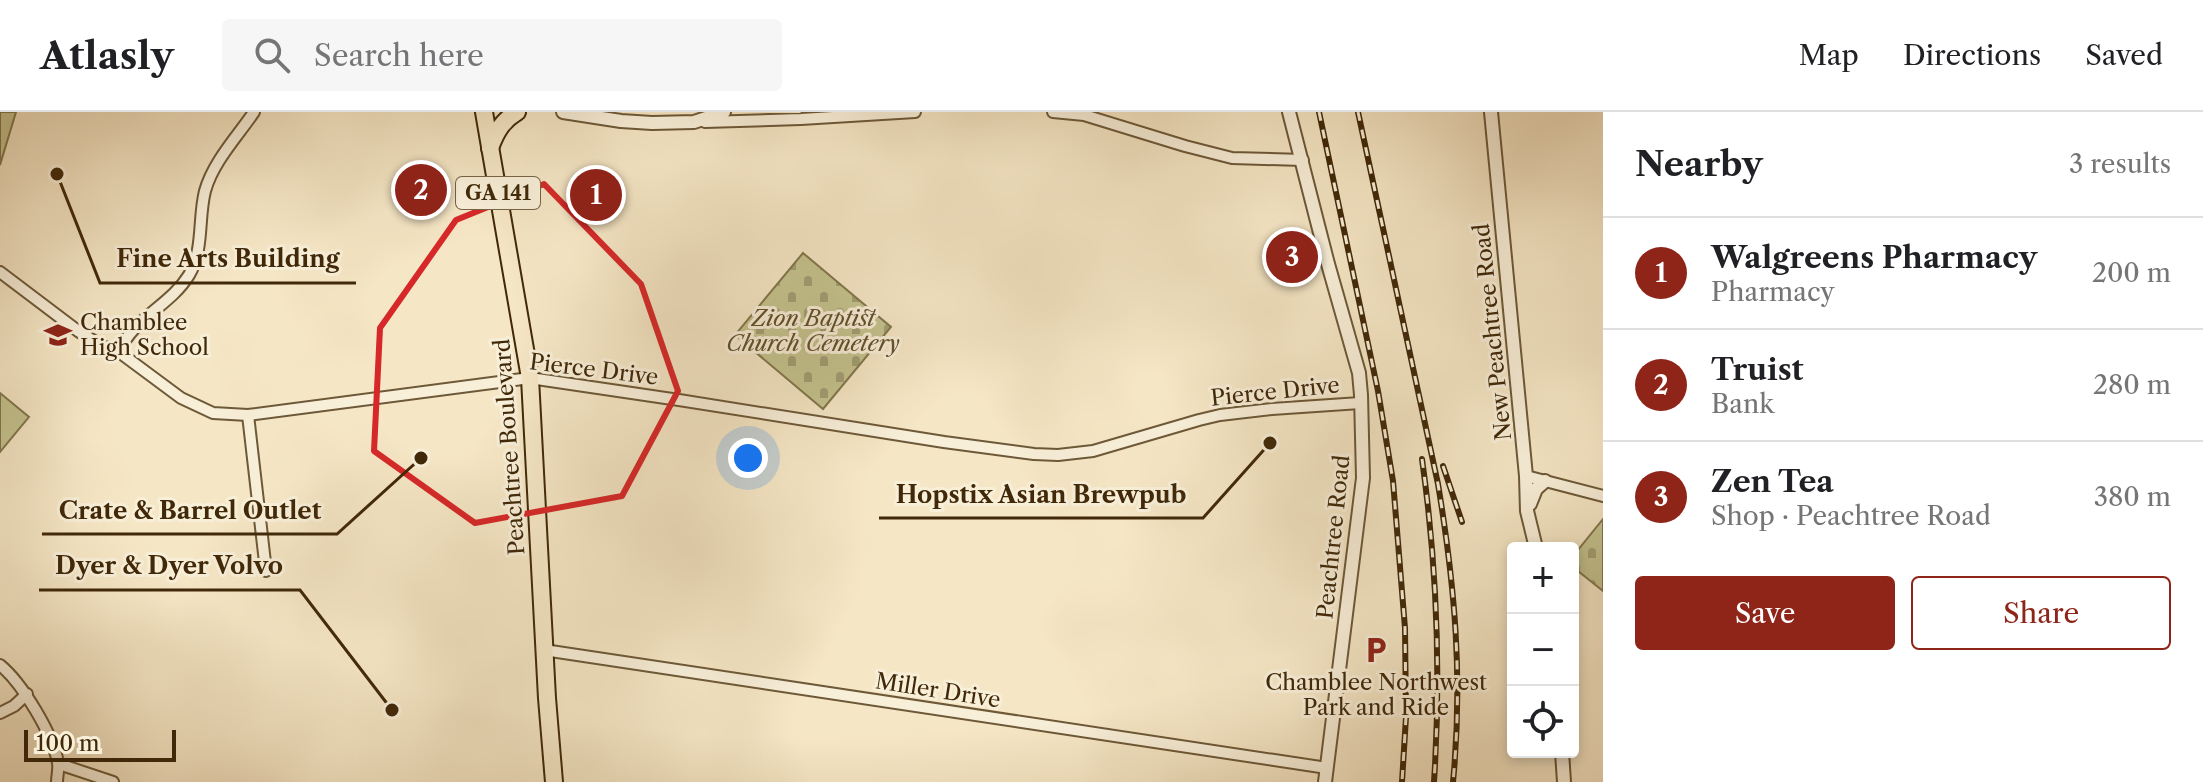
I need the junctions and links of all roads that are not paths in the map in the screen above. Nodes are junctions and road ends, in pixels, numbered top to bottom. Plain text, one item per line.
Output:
1 (254, 112) edge
2 (484, 112) edge
3 (517, 112) edge
4 (563, 112) edge
5 (724, 112) edge
6 (915, 112) edge
7 (1053, 112) edge
8 (1289, 112) edge
9 (1491, 112) edge
10 (620, 117) edge
11 (694, 122) junction
12 (490, 148) junction
13 (1303, 160) junction
14 (0, 272) edge
15 (119, 352) junction
16 (530, 378) junction
17 (1360, 403) junction
18 (248, 415) junction
19 (1526, 476) junction
20 (1545, 481) junction
21 (1603, 496) edge
22 (1527, 511) junction
23 (1535, 542) edge
24 (266, 571) dead end
25 (544, 650) junction
26 (0, 665) edge
27 (27, 694) junction
28 (0, 713) edge
29 (1562, 758) edge
30 (59, 764) junction
31 (1326, 775) edge
32 (57, 782) edge
33 (113, 782) edge
34 (554, 782) edge
35 (1564, 782) edge

1 - 15 street
2 - 12 highway, Peachtree Boulevard / GA 141
3 - 12 highway
4 - 10 street
5 - 11 street
6 - 11 street
7 - 13 street
8 - 13 street, Peachtree Road
9 - 19 street, New Peachtree Road
10 - 11 street
12 - 16 highway, Peachtree Boulevard / GA 141
13 - 17 street, Peachtree Road
14 - 15 street, Pierce Drive
15 - 18 street, Pierce Drive
16 - 17 street, Pierce Drive
16 - 18 street, Pierce Drive
16 - 25 highway, Peachtree Boulevard / GA 141
17 - 31 street, Peachtree Road
18 - 24 street
19 - 20 street
19 - 22 street, New Peachtree Road
20 - 21 street
20 - 22 street
22 - 23 street, New Peachtree Road
25 - 31 street, Miller Drive
25 - 34 highway, Peachtree Boulevard / GA 141
26 - 27 street
27 - 28 street
27 - 30 street
29 - 35 street
30 - 32 street
30 - 33 street

